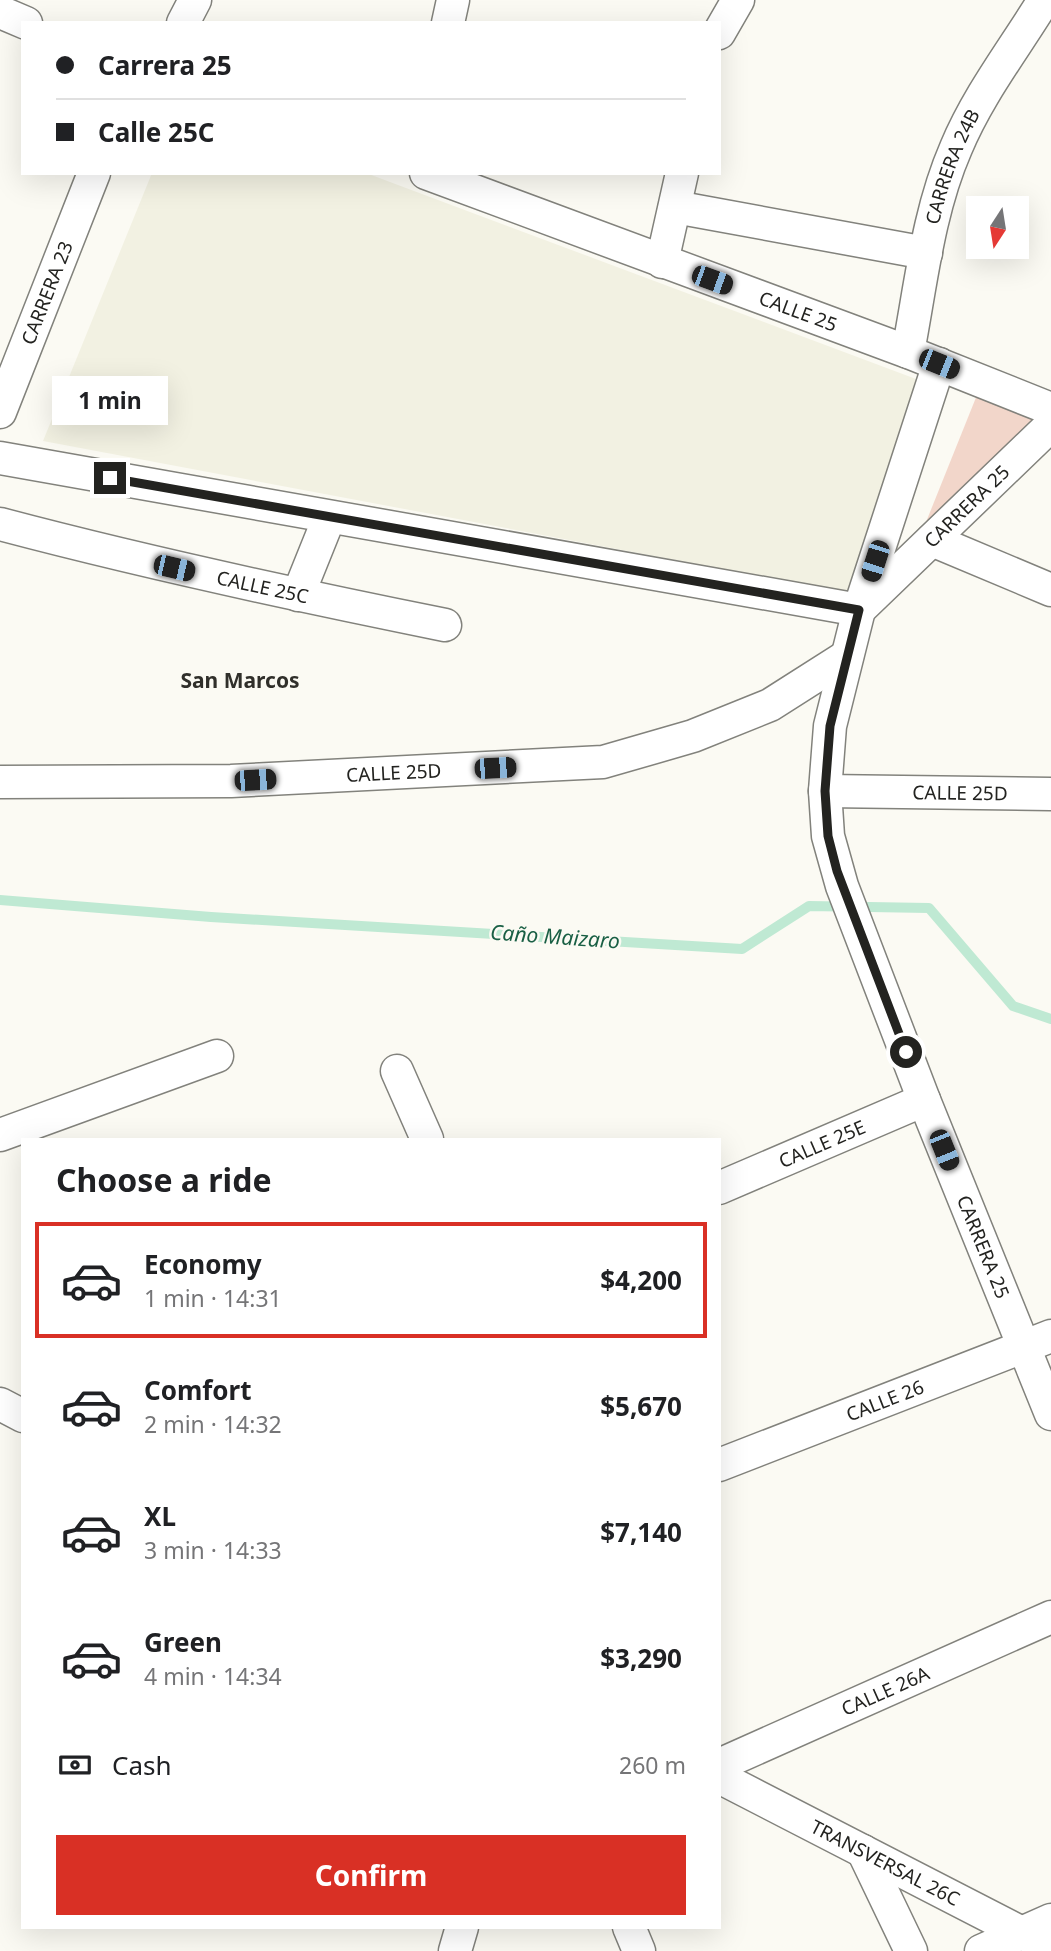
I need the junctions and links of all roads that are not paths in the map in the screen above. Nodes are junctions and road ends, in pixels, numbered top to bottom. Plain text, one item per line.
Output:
1 (195, 0) edge
2 (453, 0) edge
3 (738, 0) edge
4 (1044, 0) edge
5 (0, 12) edge
6 (21, 21) edge
7 (184, 21) edge
8 (448, 21) edge
9 (721, 30) edge
10 (93, 175) edge
11 (431, 175) edge
12 (682, 175) edge
13 (675, 207) junction
14 (926, 253) junction
15 (662, 262) junction
16 (908, 352) junction
17 (939, 364) junction
18 (1051, 409) edge
19 (0, 412) edge
20 (1051, 425) edge
21 (0, 458) edge
22 (329, 518) junction
23 (0, 524) edge
24 (932, 540) junction
25 (1051, 590) edge
26 (298, 595) junction
27 (859, 610) junction
28 (445, 625) dead end
29 (848, 656) junction
30 (0, 782) edge
31 (825, 791) junction
32 (1051, 794) edge
33 (217, 1056) dead end
34 (397, 1071) dead end
35 (924, 1100) junction
36 (0, 1135) edge
37 (427, 1138) edge
38 (721, 1187) edge
39 (1038, 1342) edge
40 (0, 1404) edge
41 (1051, 1413) edge
42 (21, 1415) edge
43 (721, 1464) edge
44 (1051, 1617) edge
45 (721, 1764) edge
46 (721, 1778) edge
47 (863, 1851) junction
48 (461, 1929) edge
49 (630, 1929) edge
50 (1042, 1934) edge
51 (455, 1951) edge
52 (639, 1951) edge
53 (911, 1951) edge
54 (981, 1951) edge

1 - 7 street
2 - 8 street
3 - 9 street
4 - 14 street, CARRERA 24B
5 - 6 street
10 - 19 street, CARRERA 23
11 - 15 street, CALLE 25
12 - 13 street
13 - 14 street
13 - 15 street
14 - 16 street, CARRERA 24B
15 - 16 street, CALLE 25
16 - 17 street, CALLE 25
17 - 18 street, CALLE 25
17 - 27 street
20 - 24 street, CARRERA 25
21 - 22 street
22 - 26 street
22 - 27 street
23 - 26 street, CALLE 25C
24 - 25 street
24 - 27 street, CARRERA 25
26 - 28 street, CALLE 25C
27 - 29 street, CARRERA 25
29 - 30 street, CALLE 25D
29 - 31 street, CARRERA 25
31 - 32 street, CALLE 25D
31 - 35 street, CARRERA 25
33 - 36 street
34 - 37 street
35 - 38 street, CALLE 25E
35 - 39 street, CARRERA 25
39 - 41 street, CARRERA 25
39 - 43 street, CALLE 26
40 - 42 street
44 - 45 street, CALLE 26A
46 - 47 street, TRANSVERSAL 26C
47 - 50 street, TRANSVERSAL 26C
47 - 53 street
48 - 51 street
49 - 52 street
50 - 54 street

